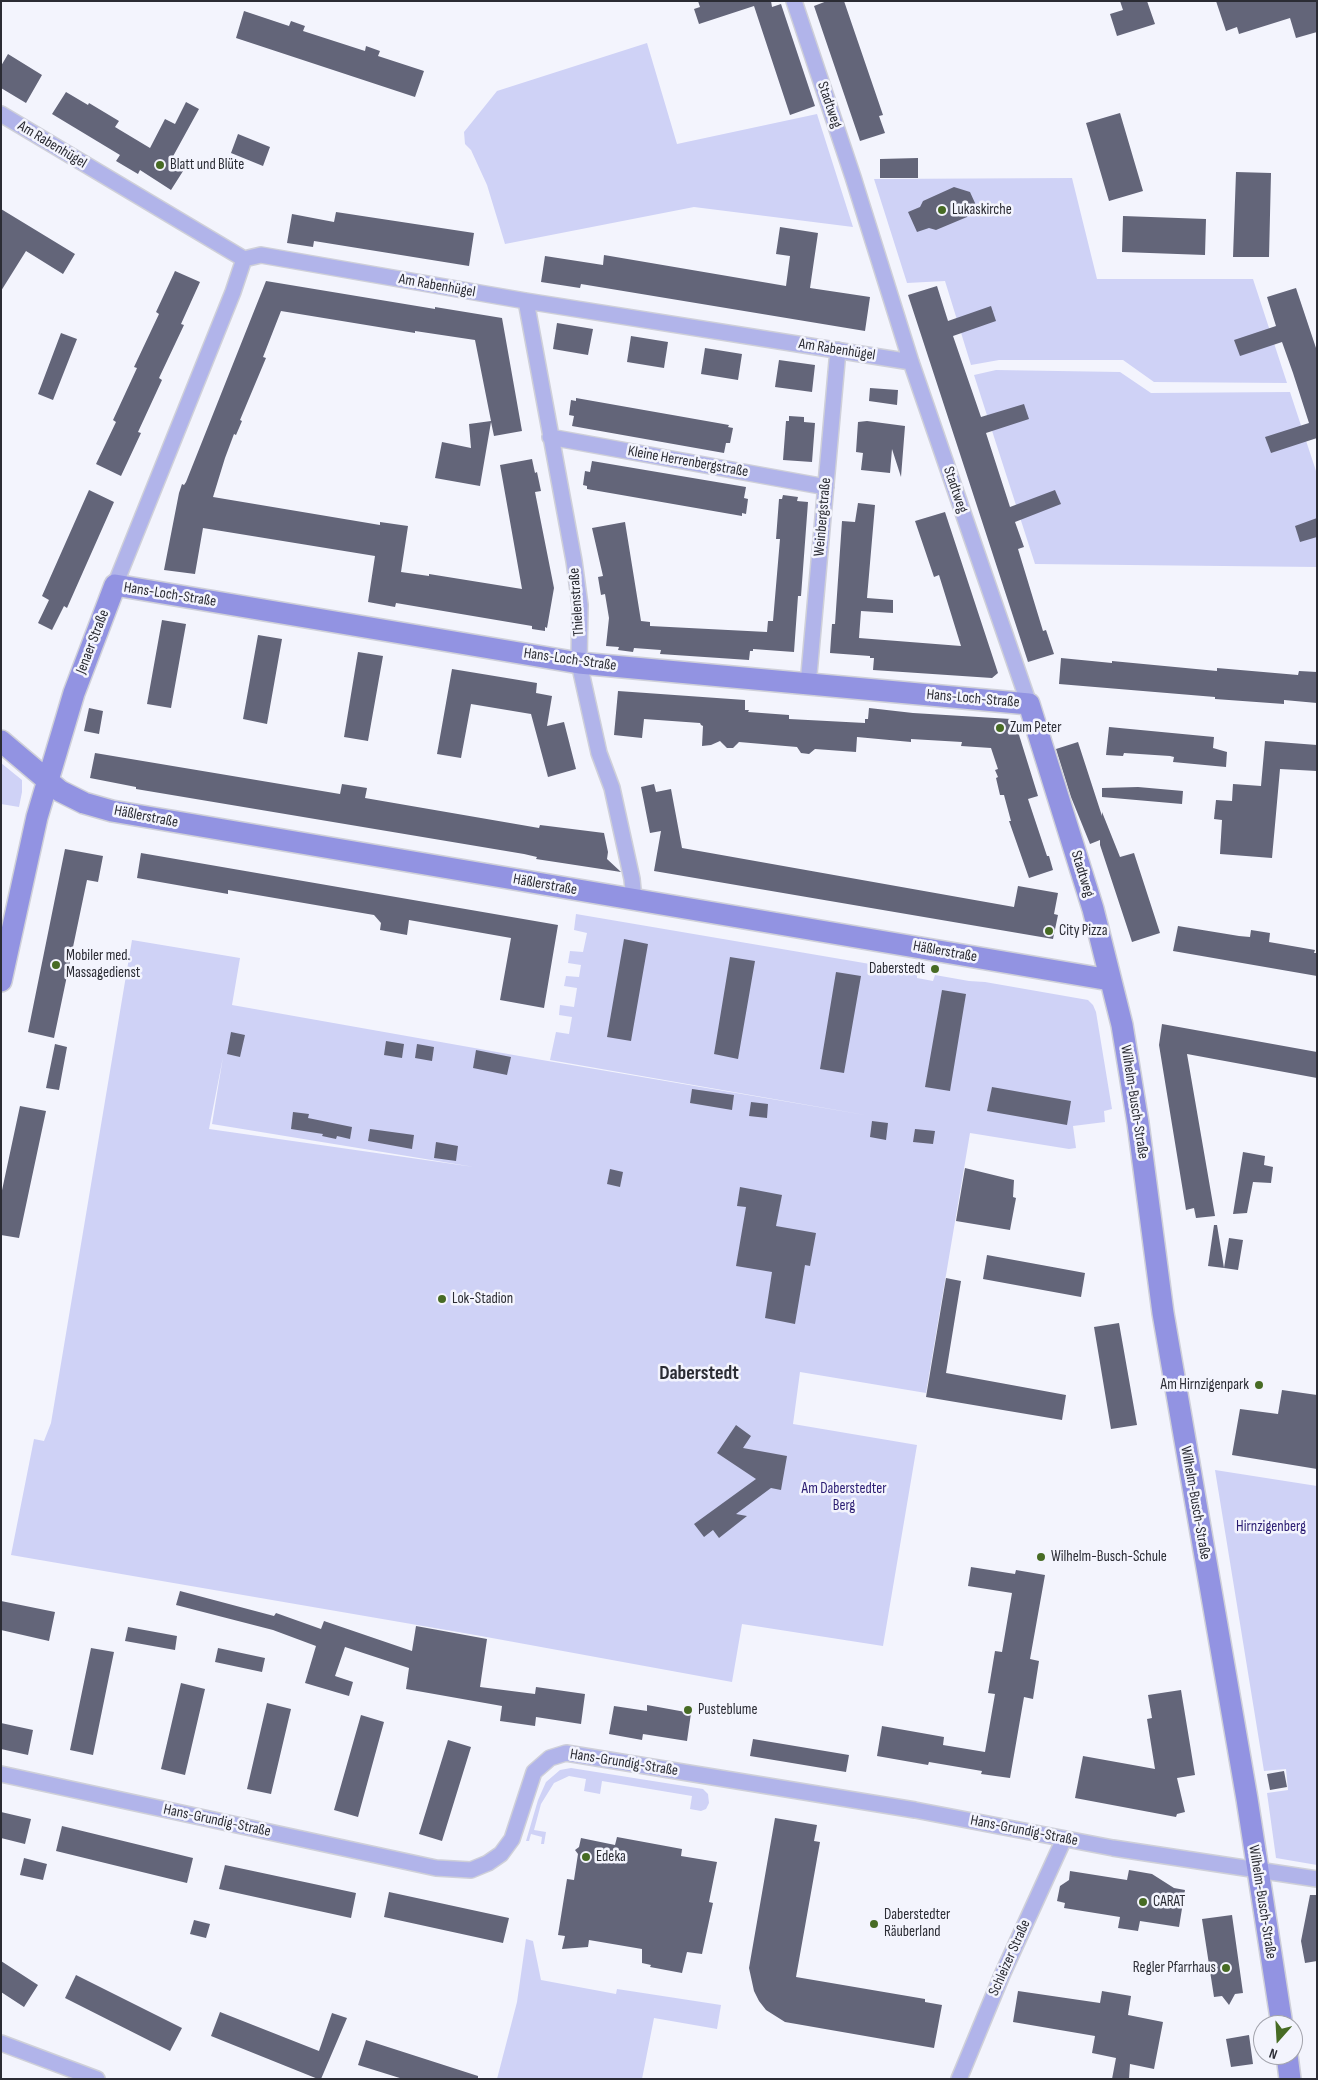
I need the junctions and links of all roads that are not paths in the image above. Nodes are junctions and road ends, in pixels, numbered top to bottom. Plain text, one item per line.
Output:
1 (794, 1) edge
2 (1, 114) edge
3 (244, 259) junction
4 (526, 301) junction
5 (838, 350) junction
6 (911, 362) junction
7 (550, 437) junction
8 (826, 487) junction
9 (115, 585) junction
10 (579, 663) junction
11 (808, 685) junction
12 (1029, 704) junction
13 (1, 741) edge
14 (47, 780) junction
15 (634, 900) junction
16 (1110, 980) junction
17 (1, 981) edge
18 (1, 1774) edge
19 (1064, 1839) junction
20 (1256, 1869) junction
21 (1317, 1879) edge
22 (1280, 2015) edge
23 (1, 2043) edge
24 (1288, 2065) edge
25 (97, 2079) edge
26 (959, 2079) edge
27 (1290, 2079) edge

1 - 6 street, Stadtweg
2 - 3 street, Am Rabenhügel
3 - 4 street, Am Rabenhügel
3 - 9 street, Jenaer Straße
4 - 5 street, Am Rabenhügel
4 - 7 street, Thielenstraße
5 - 6 street, Am Rabenhügel
5 - 8 street, Weinbergstraße
6 - 12 street, Stadtweg
7 - 8 street, Kleine Herrenbergstraße
7 - 10 street, Thielenstraße
8 - 11 street, Weinbergstraße
9 - 10 street, Hans-Loch-Straße
9 - 14 street, Jenaer Straße
10 - 11 street, Hans-Loch-Straße
10 - 15 street, Thielenstraße
11 - 12 street, Hans-Loch-Straße
12 - 16 street, Stadtweg
13 - 14 street, Häßlerstraße
14 - 15 street, Häßlerstraße
14 - 17 street, Jenaer Straße
15 - 16 street, Häßlerstraße
16 - 20 street, Wilhelm-Busch-Straße
18 - 19 street, Hans-Grundig-Straße
19 - 20 street, Hans-Grundig-Straße
19 - 26 street, Schleizer Straße
20 - 21 street, Hans-Grundig-Straße
20 - 22 street, Wilhelm-Busch-Straße
23 - 25 street
24 - 27 street

